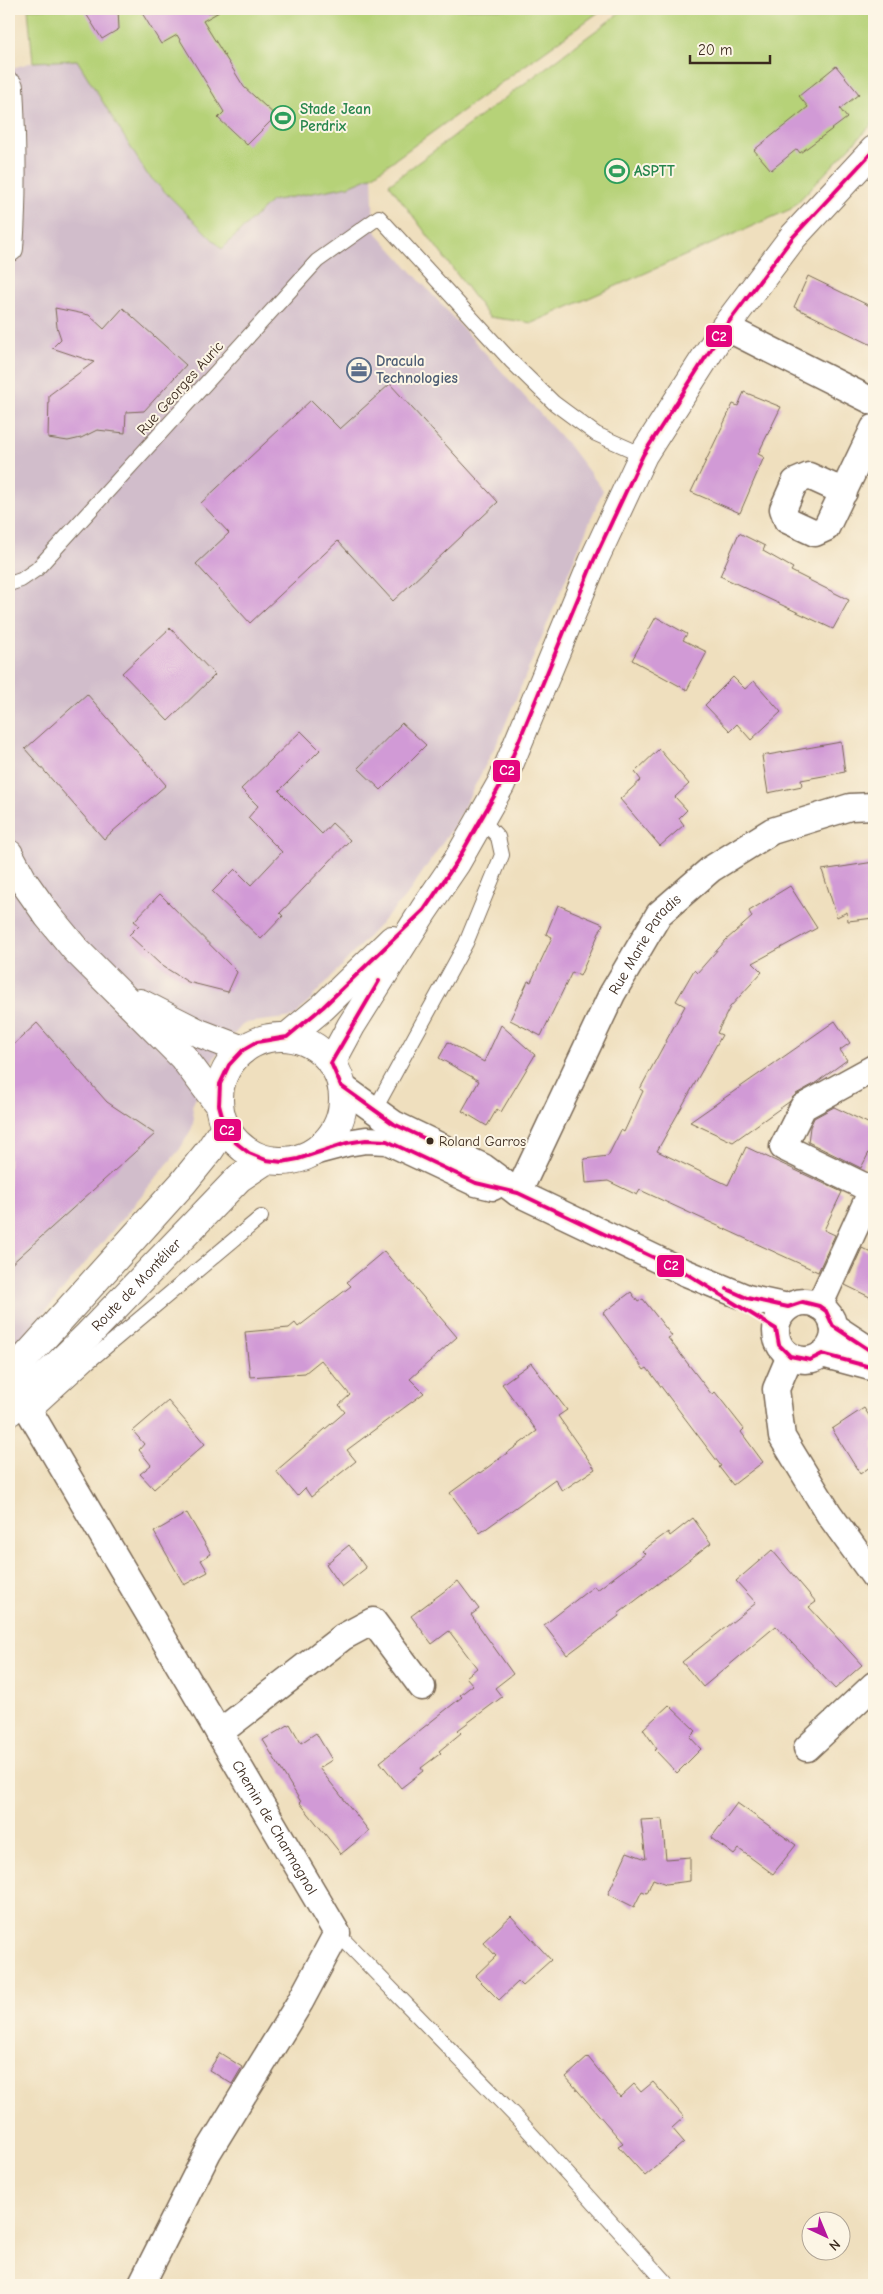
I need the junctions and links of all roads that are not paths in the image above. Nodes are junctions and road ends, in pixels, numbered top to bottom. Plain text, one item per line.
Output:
1 (9, 88) edge
2 (874, 150) edge
3 (9, 248) edge
4 (725, 327) junction
5 (874, 402) edge
6 (874, 428) edge
7 (644, 455) junction
8 (844, 492) dead end
9 (9, 584) edge
10 (874, 806) edge
11 (482, 820) junction
12 (9, 854) edge
13 (424, 910) junction
14 (113, 986) junction
15 (287, 1037) junction
16 (243, 1050) junction
17 (874, 1068) edge
18 (336, 1074) junction
19 (374, 1111) junction
20 (222, 1116) junction
21 (313, 1152) junction
22 (266, 1160) junction
23 (873, 1191) edge
24 (518, 1193) junction
25 (261, 1217) dead end
26 (826, 1316) junction
27 (782, 1318) junction
28 (822, 1354) junction
29 (874, 1354) edge
30 (790, 1356) junction
31 (874, 1368) edge
32 (11, 1373) edge
33 (21, 1408) edge
34 (874, 1576) edge
35 (874, 1685) edge
36 (422, 1687) dead end
37 (219, 1733) junction
38 (806, 1748) dead end
39 (337, 1934) junction
40 (141, 2285) edge
41 (668, 2285) edge

1 - 3 main road
2 - 4 main road
4 - 5 street
4 - 7 main road
6 - 8 street
7 - 9 lane, Rue Georges Auric
7 - 11 main road
10 - 24 street, Rue Marie Paradis
11 - 13 main road
11 - 19 lane
12 - 14 main road
13 - 15 main road
13 - 18 main road
14 - 16 main road
14 - 20 main road
15 - 16 main road, Route de Montélier
15 - 18 main road, Route de Montélier
16 - 20 main road, Route de Montélier
17 - 23 street
18 - 19 street
18 - 21 main road
19 - 24 street
20 - 22 main road
20 - 32 main road, Route de Montélier
21 - 22 main road
21 - 24 street
22 - 33 main road, Route de Montélier
23 - 26 street
24 - 27 street
25 - 33 lane
26 - 27 street
26 - 28 street
26 - 29 street
27 - 30 street
28 - 30 street
28 - 31 street
30 - 34 street
32 - 33 street, Chemin de Charmagnol
33 - 37 street, Chemin de Charmagnol
35 - 38 street
36 - 37 street
37 - 39 street, Chemin de Charmagnol
39 - 40 street
39 - 41 lane

